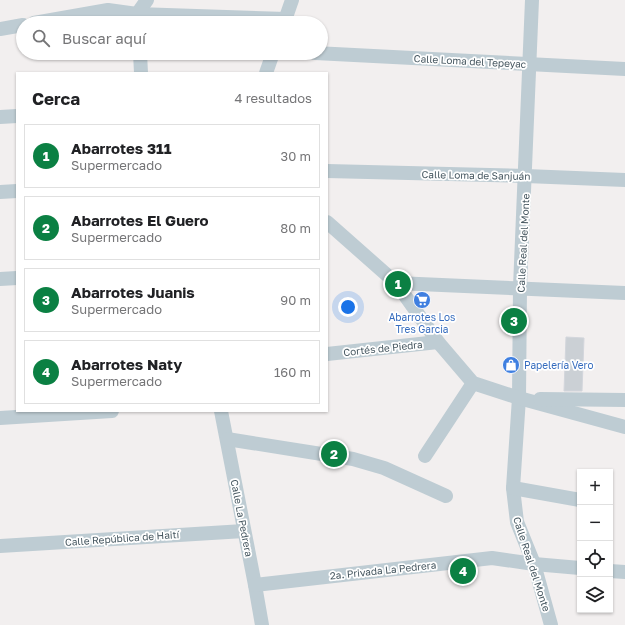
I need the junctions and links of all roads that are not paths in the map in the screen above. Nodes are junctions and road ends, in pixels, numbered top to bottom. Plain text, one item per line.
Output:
1 (146, 0) edge
2 (292, 0) edge
3 (532, 0) edge
4 (106, 5) edge
5 (62, 16) edge
6 (131, 16) edge
7 (139, 16) edge
8 (287, 16) edge
9 (16, 26) edge
10 (0, 29) edge
11 (328, 54) edge
12 (140, 60) edge
13 (271, 60) edge
14 (528, 64) junction
15 (625, 69) edge
16 (141, 72) edge
17 (266, 72) edge
18 (16, 116) edge
19 (0, 117) edge
20 (328, 171) edge
21 (526, 176) junction
22 (625, 180) edge
23 (16, 191) edge
24 (0, 192) edge
25 (328, 223) edge
26 (16, 278) edge
27 (0, 279) edge
28 (396, 283) junction
29 (520, 287) junction
30 (625, 293) edge
31 (438, 342) junction
32 (328, 354) edge
33 (473, 383) junction
34 (519, 398) junction
35 (625, 400) edge
36 (80, 412) edge
37 (221, 412) edge
38 (49, 413) edge
39 (0, 418) edge
40 (625, 427) edge
41 (227, 439) junction
42 (425, 456) dead end
43 (513, 488) junction
44 (446, 496) dead end
45 (577, 499) edge
46 (244, 531) junction
47 (0, 546) edge
48 (534, 564) junction
49 (577, 568) edge
50 (613, 571) edge
51 (625, 572) edge
52 (255, 585) junction
53 (262, 625) edge
54 (551, 625) edge

1 - 7 street
2 - 8 street
3 - 14 street, Calle Real del Monte
4 - 5 street
4 - 6 street
9 - 10 street
11 - 14 street, Calle Loma del Tepeyac
12 - 16 street
13 - 17 street
14 - 15 street, Calle Loma del Tepeyac
14 - 21 street, Calle Real del Monte
18 - 19 street
20 - 21 street, Calle Loma de Sanjuán
21 - 22 street, Calle Loma de Sanjuán
21 - 29 street, Calle Real del Monte
23 - 24 street
25 - 28 street
26 - 27 street
28 - 29 street
28 - 31 street
29 - 30 street
29 - 34 street, Calle Real del Monte
31 - 32 street, Cortés de Piedra
31 - 33 street
33 - 34 street
33 - 42 street
34 - 35 street
34 - 40 street
34 - 43 street, Calle Real del Monte
36 - 38 street
37 - 41 street, Calle La Pedrera
38 - 39 street
41 - 44 street
41 - 46 street, Calle La Pedrera
43 - 45 street
43 - 48 street, Calle Real del Monte
46 - 47 street, Calle República de Haití
46 - 52 street, Calle La Pedrera
48 - 49 street, 2a. Privada La Pedrera
48 - 52 street, 2a. Privada La Pedrera
48 - 54 street, Calle Real del Monte
50 - 51 street
52 - 53 street, Calle La Pedrera

